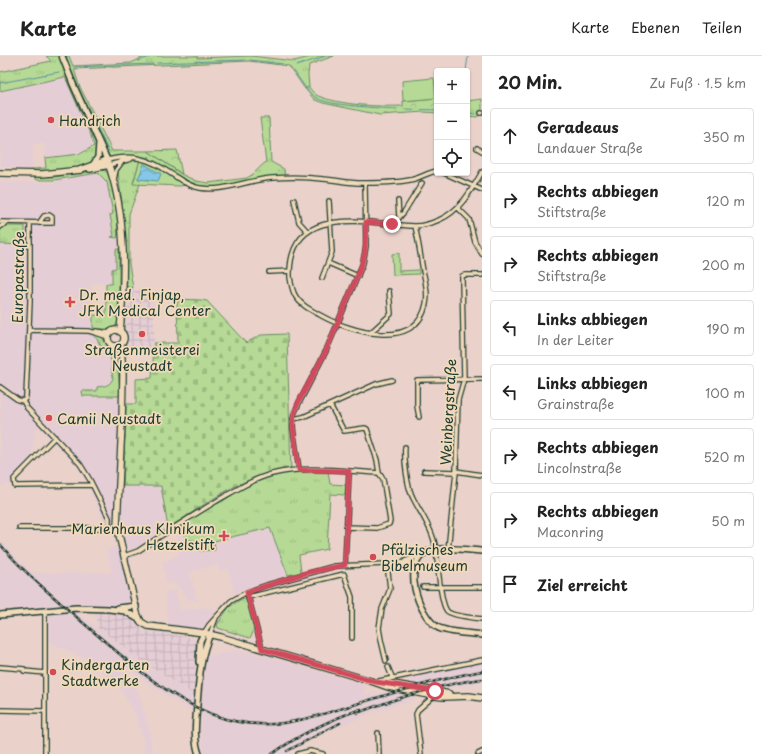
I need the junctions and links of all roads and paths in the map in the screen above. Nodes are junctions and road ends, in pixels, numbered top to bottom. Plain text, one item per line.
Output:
1 (62, 56) edge
2 (98, 138) junction
3 (477, 148) dead end
4 (482, 151) edge
5 (139, 158) junction
6 (122, 161) junction
7 (108, 163) junction
8 (92, 165) junction
9 (79, 170) junction
10 (434, 172) edge
11 (482, 172) edge
12 (0, 173) edge
13 (450, 176) edge
14 (114, 181) junction
15 (365, 183) junction
16 (422, 183) dead end
17 (473, 187) junction
18 (482, 190) edge
19 (294, 200) dead end
20 (329, 201) dead end
21 (398, 201) dead end
22 (458, 208) junction
23 (399, 217) junction
24 (0, 222) edge
25 (331, 222) junction
26 (366, 222) junction
27 (6, 223) junction
28 (30, 223) junction
29 (39, 223) dead end
30 (394, 224) junction
31 (415, 226) junction
32 (0, 227) edge
33 (308, 232) junction
34 (482, 254) edge
35 (328, 263) junction
36 (290, 271) junction
37 (269, 272) dead end
38 (482, 275) edge
39 (358, 276) junction
40 (322, 278) dead end
41 (389, 291) dead end
42 (338, 324) junction
43 (28, 330) junction
44 (118, 331) junction
45 (370, 333) junction
46 (109, 335) junction
47 (118, 346) junction
48 (464, 379) junction
49 (482, 379) edge
50 (392, 380) dead end
51 (0, 387) edge
52 (23, 401) junction
53 (330, 405) junction
54 (419, 417) dead end
55 (293, 419) junction
56 (55, 437) junction
57 (405, 447) dead end
58 (299, 470) junction
59 (349, 471) junction
60 (424, 471) dead end
61 (456, 472) junction
62 (379, 473) junction
63 (482, 475) edge
64 (92, 485) junction
65 (109, 518) junction
66 (117, 525) junction
67 (346, 527) junction
68 (18, 528) dead end
69 (108, 528) junction
70 (436, 550) junction
71 (448, 550) junction
72 (482, 551) edge
73 (423, 554) junction
74 (124, 556) junction
75 (402, 562) junction
76 (387, 564) junction
77 (345, 565) junction
78 (415, 567) junction
79 (423, 587) dead end
80 (482, 587) edge
81 (440, 588) junction
82 (247, 592) junction
83 (248, 597) junction
84 (136, 606) junction
85 (109, 609) junction
86 (45, 612) junction
87 (0, 615) edge
88 (482, 619) edge
89 (140, 620) junction
90 (207, 634) junction
91 (482, 634) edge
92 (352, 638) dead end
93 (262, 649) junction
94 (482, 660) edge
95 (386, 661) dead end
96 (0, 667) edge
97 (388, 667) dead end
98 (45, 672) junction
99 (392, 677) junction
100 (376, 682) junction
101 (423, 694) junction
102 (434, 696) junction
103 (456, 696) junction
104 (482, 698) edge
105 (425, 704) junction
106 (0, 710) edge
107 (45, 711) junction
108 (378, 732) dead end
109 (482, 752) edge
110 (45, 754) edge
111 (199, 754) edge
112 (298, 754) edge
113 (322, 754) edge
114 (379, 754) edge
115 (422, 754) edge
116 (478, 754) edge

1 - 2 street
2 - 7 street
2 - 8 street
3 - 4 street
5 - 6 street
5 - 7 street
5 - 15 street
6 - 7 street
6 - 14 street
7 - 8 main road
7 - 9 main road
7 - 14 main road
8 - 9 main road
9 - 12 main road
10 - 15 street
11 - 17 street
13 - 17 street
14 - 44 main road
15 - 26 street
16 - 23 street
17 - 18 street
17 - 22 street
19 - 33 street
20 - 25 street
21 - 23 street
22 - 31 street
22 - 34 street
23 - 30 street
24 - 27 street, Europastraße
25 - 26 street
25 - 33 street
25 - 35 street
26 - 30 street
26 - 39 street
27 - 28 street, Europastraße
27 - 32 street, Europastraße
28 - 29 street, Europastraße
28 - 43 street, Europastraße
30 - 31 street
31 - 45 street
33 - 36 street
35 - 39 street
35 - 40 street
36 - 37 street
36 - 42 street
38 - 48 street, Weinbergstraße
39 - 42 street
41 - 45 street
42 - 45 street
42 - 55 street
43 - 46 street, Europastraße
43 - 52 street, Europastraße
44 - 46 main road
44 - 47 main road
46 - 47 main road
47 - 66 main road
48 - 49 street
48 - 54 street
48 - 61 street, Weinbergstraße
50 - 53 street
51 - 52 street
52 - 56 street
53 - 55 street
53 - 62 street
55 - 58 street
56 - 64 street
56 - 64 street
57 - 70 street
58 - 59 street
58 - 74 street
59 - 62 street
59 - 67 street
60 - 61 street, Weinbergstraße
61 - 63 street
61 - 71 street, Weinbergstraße
62 - 67 street
64 - 65 street
65 - 66 street
65 - 69 street
66 - 69 street
66 - 74 main road
67 - 77 street
68 - 69 street
70 - 71 street
70 - 73 street
70 - 81 street
71 - 72 street
73 - 75 street
73 - 78 street
74 - 84 main road
75 - 76 street
75 - 78 street
76 - 77 street
76 - 78 street
76 - 95 street
77 - 82 street
78 - 91 street
79 - 81 street
80 - 81 street
81 - 88 street
82 - 83 street
82 - 90 street
83 - 92 street
83 - 93 street
84 - 85 street
84 - 89 main road
85 - 86 street
85 - 89 street
86 - 87 street
86 - 98 street
89 - 90 main road
90 - 93 main road
90 - 111 street
93 - 100 main road
94 - 99 street
96 - 98 street
97 - 99 street
98 - 107 street
99 - 100 street
100 - 101 main road
100 - 103 main road
101 - 102 main road
101 - 105 street
102 - 103 main road
102 - 105 street
103 - 104 main road
105 - 115 street
106 - 107 street
107 - 110 street
108 - 114 street
109 - 116 street
112 - 113 street

